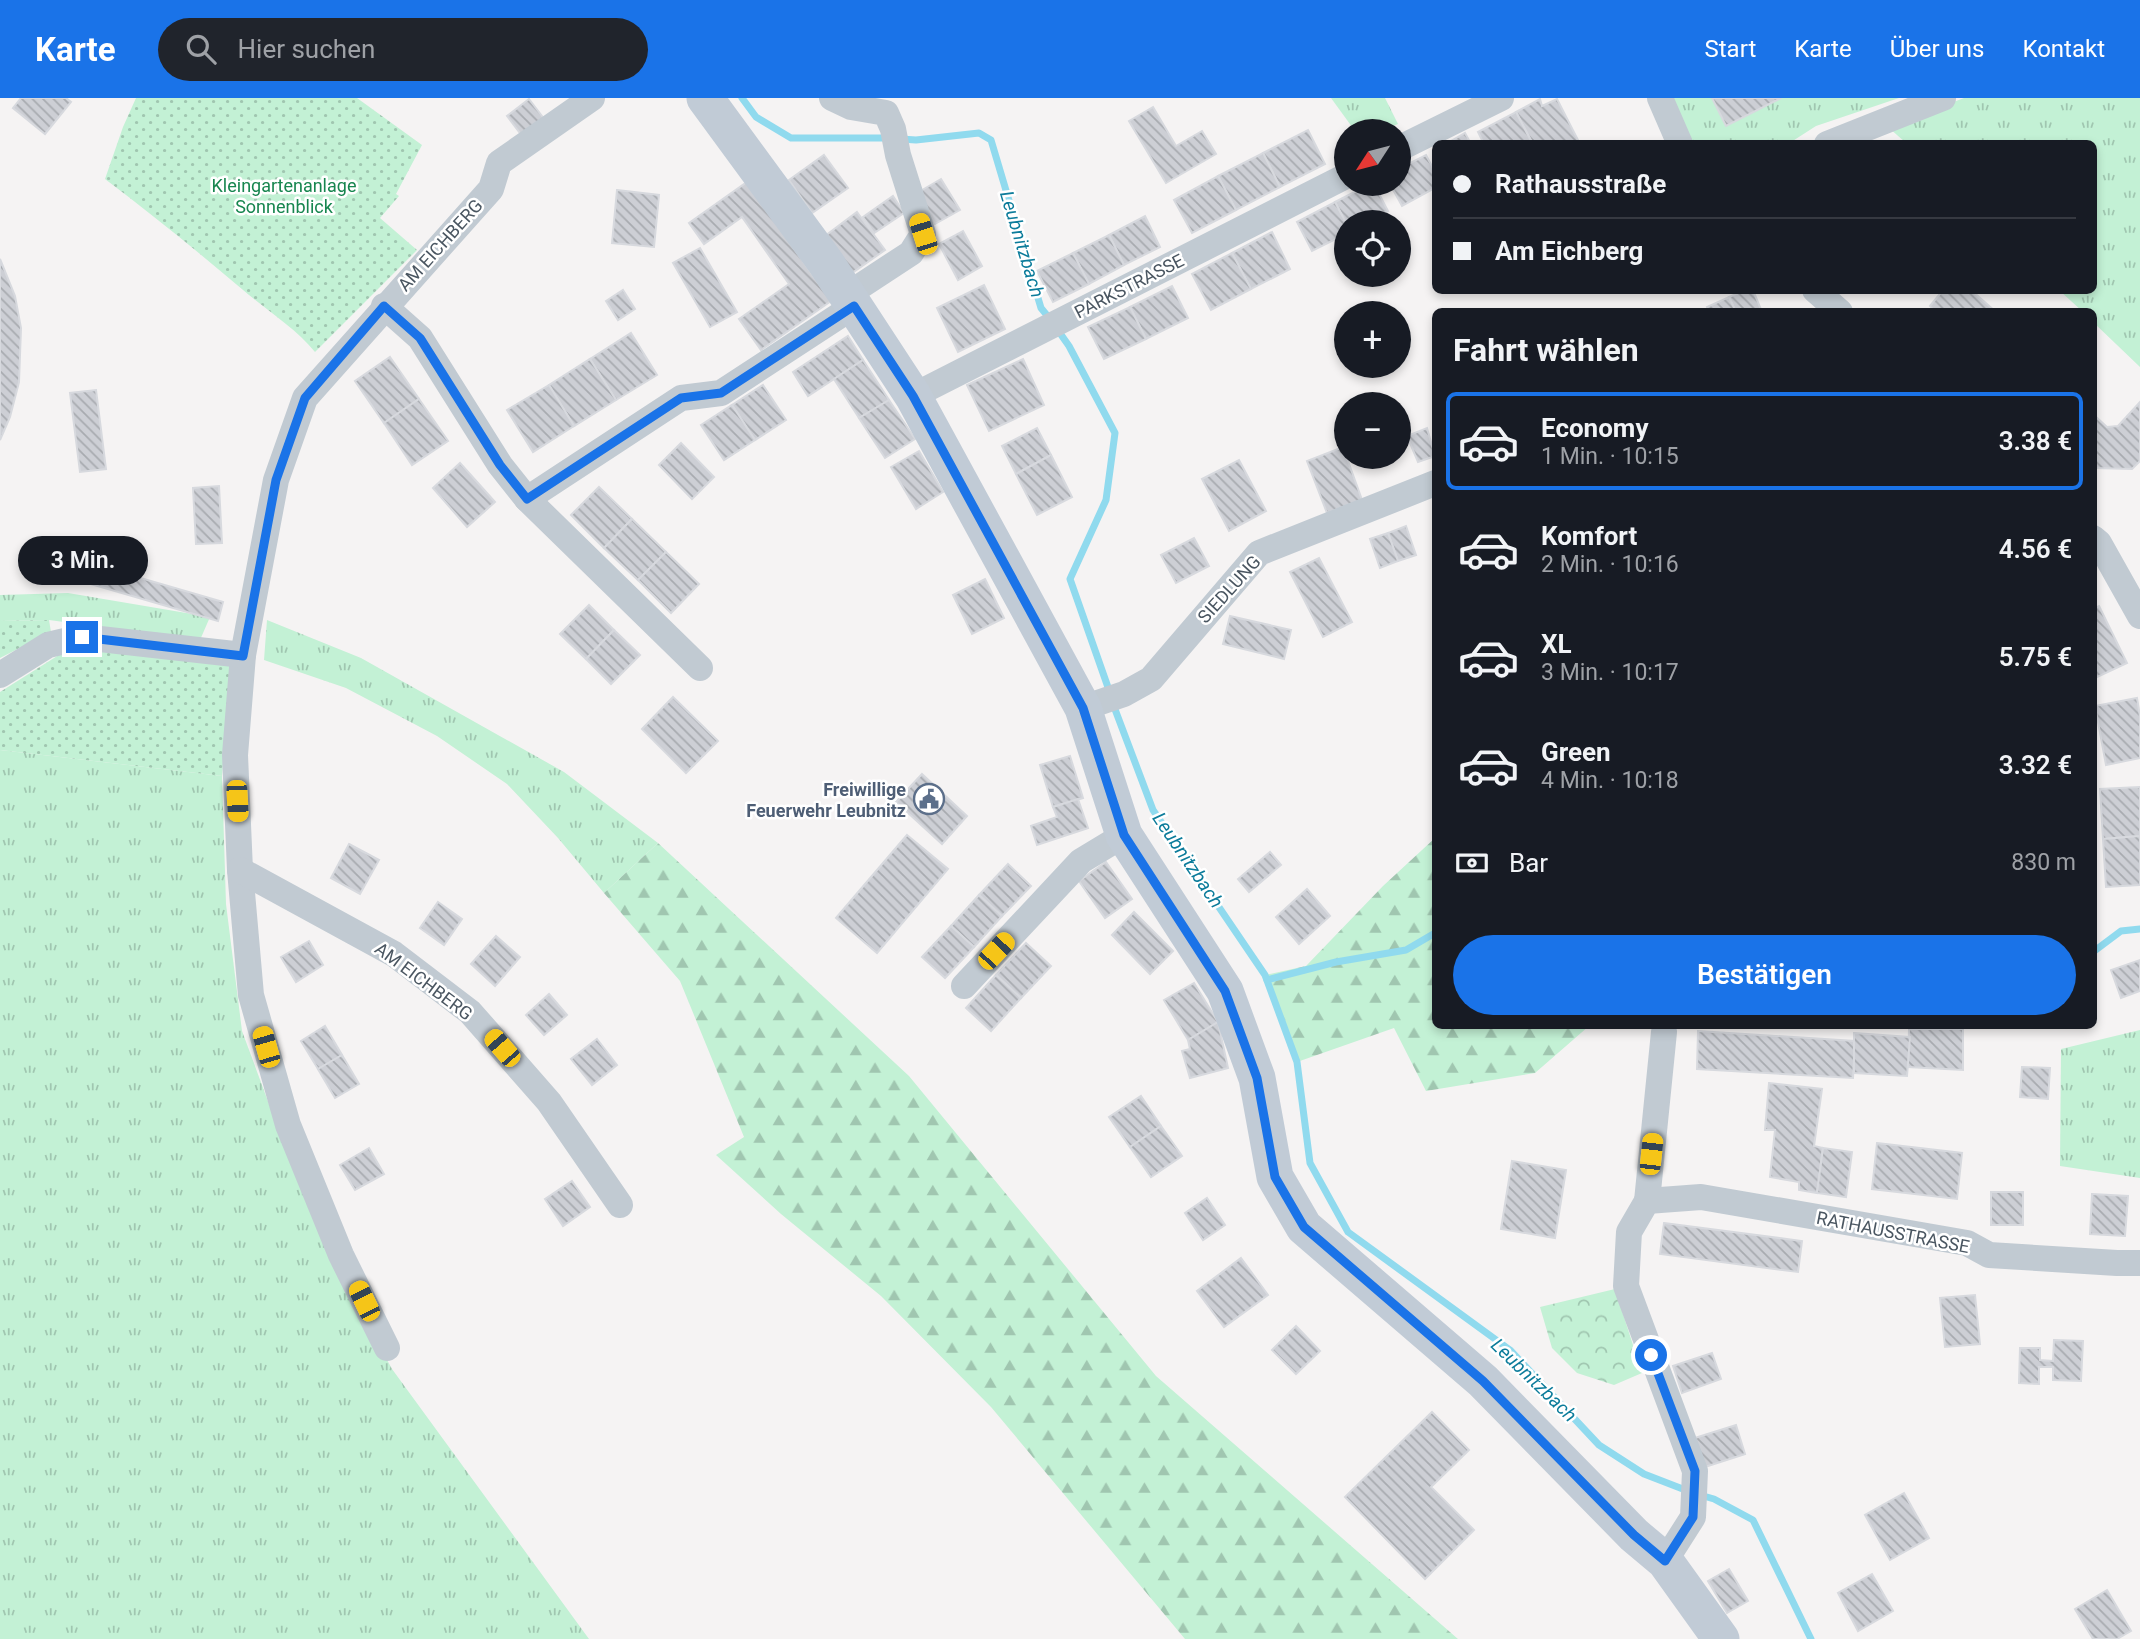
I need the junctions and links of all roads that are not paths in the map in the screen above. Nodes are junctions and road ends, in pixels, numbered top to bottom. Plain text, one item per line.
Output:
1 (592, 98) edge
2 (705, 98) edge
3 (832, 98) edge
4 (1501, 98) edge
5 (1660, 98) edge
6 (1943, 98) edge
7 (1678, 140) edge
8 (1837, 140) edge
9 (1411, 143) edge
10 (1334, 182) edge
11 (850, 301) junction
12 (384, 306) junction
13 (913, 396) junction
14 (1432, 484) edge
15 (527, 499) junction
16 (2097, 547) edge
17 (2140, 616) edge
18 (243, 656) junction
19 (700, 668) dead end
20 (0, 675) edge
21 (1089, 706) junction
22 (1124, 835) junction
23 (240, 870) junction
24 (964, 986) dead end
25 (1664, 1032) dead end
26 (1647, 1201) junction
27 (620, 1205) dead end
28 (2140, 1263) edge
29 (387, 1348) dead end
30 (1665, 1561) junction
31 (1721, 1639) edge

1 - 12 street, AM EICHBERG
2 - 11 street
3 - 11 street
4 - 9 street
5 - 7 street
6 - 8 street
10 - 13 street, PARKSTRASSE
11 - 13 street
11 - 15 street
12 - 15 street
12 - 18 street, AM EICHBERG
13 - 21 street
14 - 21 street, SIEDLUNG
15 - 19 street
16 - 17 street
18 - 20 street
18 - 23 street, AM EICHBERG
21 - 22 street
22 - 24 street
22 - 30 street
23 - 27 street, AM EICHBERG
23 - 29 street, AM EICHBERG
25 - 26 street
26 - 28 street, RATHAUSSTRASSE
26 - 30 street
30 - 31 street

